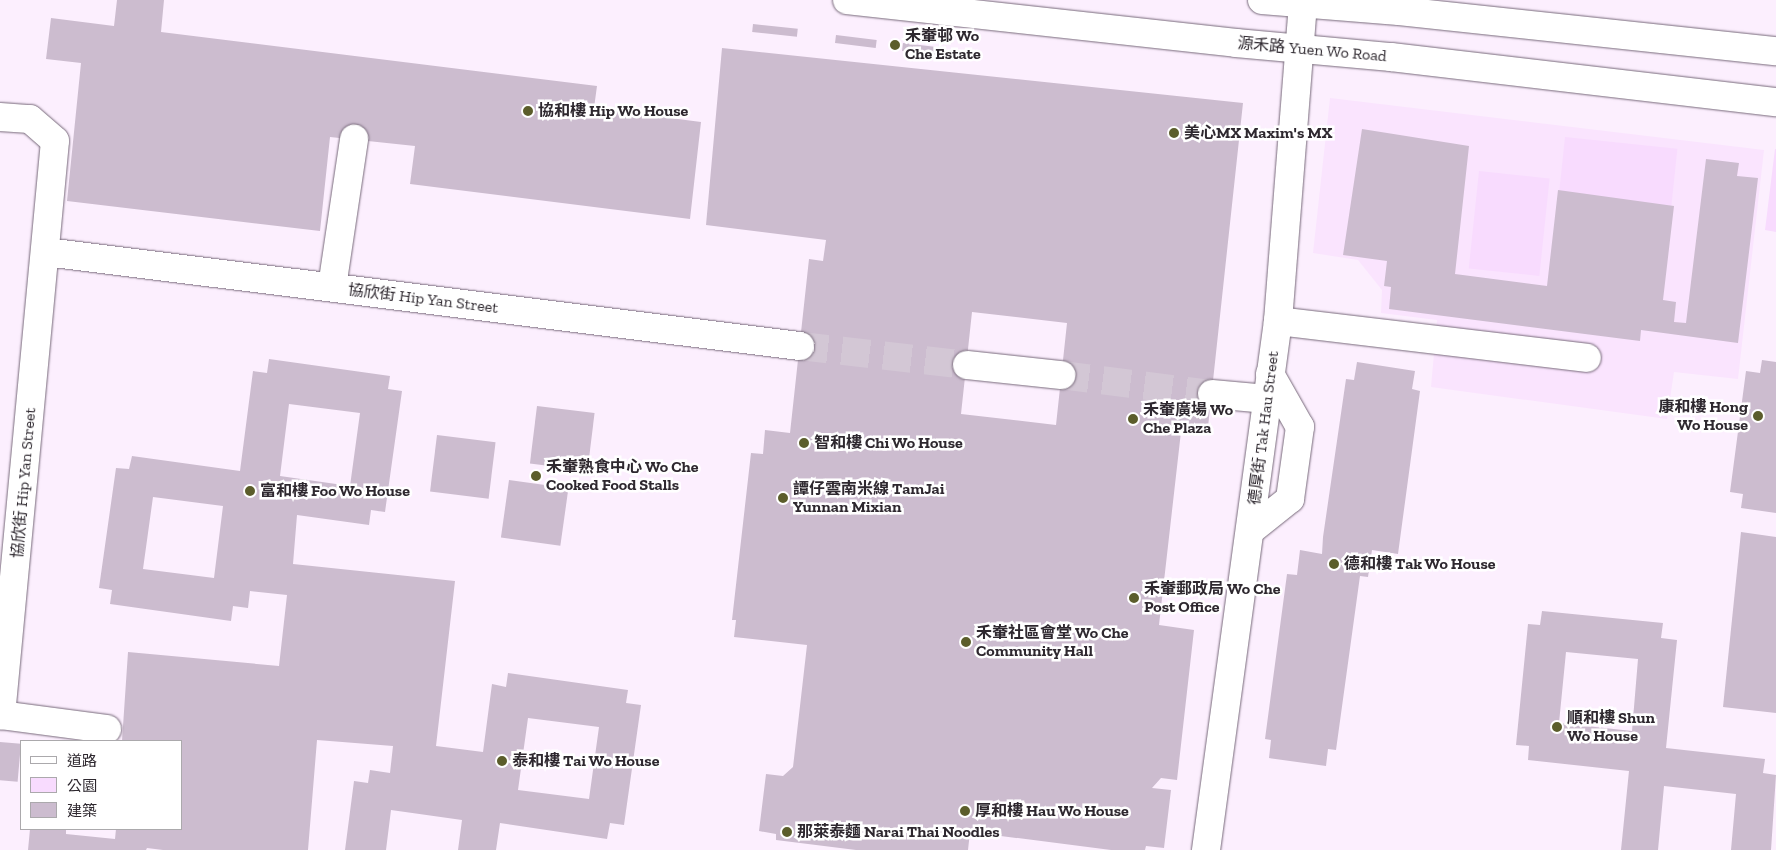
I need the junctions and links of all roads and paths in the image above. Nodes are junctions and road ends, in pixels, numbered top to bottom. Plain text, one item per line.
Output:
1 (847, 0) edge
2 (1262, 0) edge
3 (1303, 2) edge
4 (1298, 50) junction
5 (1776, 51) edge
6 (1776, 102) edge
7 (0, 117) edge
8 (354, 139) dead end
9 (46, 252) junction
10 (332, 287) junction
11 (1278, 321) junction
12 (800, 346) tunnel mouth
13 (1587, 358) dead end
14 (967, 365) tunnel mouth
15 (1062, 374) tunnel mouth
16 (1269, 387) junction
17 (1212, 394) tunnel mouth
18 (1251, 530) junction
19 (1, 715) edge
20 (107, 728) dead end
21 (1206, 850) edge

1 - 4 main road, 源禾路 Yuen Wo Road
2 - 3 main road
3 - 4 main road, 德厚街 Tak Hau Street
3 - 5 main road
4 - 6 main road, 源禾路 Yuen Wo Road
4 - 11 main road, 德厚街 Tak Hau Street
7 - 9 main road, 協欣街 Hip Yan Street
8 - 10 main road
9 - 10 main road, 協欣街 Hip Yan Street
9 - 19 main road, 協欣街 Hip Yan Street
10 - 12 main road, 協欣街 Hip Yan Street
11 - 13 main road
11 - 16 main road, 德厚街 Tak Hau Street
14 - 15 main road
16 - 17 main road
16 - 18 main road, 德厚街 Tak Hau Street
16 - 18 main road
18 - 21 main road, 德厚街 Tak Hau Street
19 - 20 main road, 協欣街 Hip Yan Street

